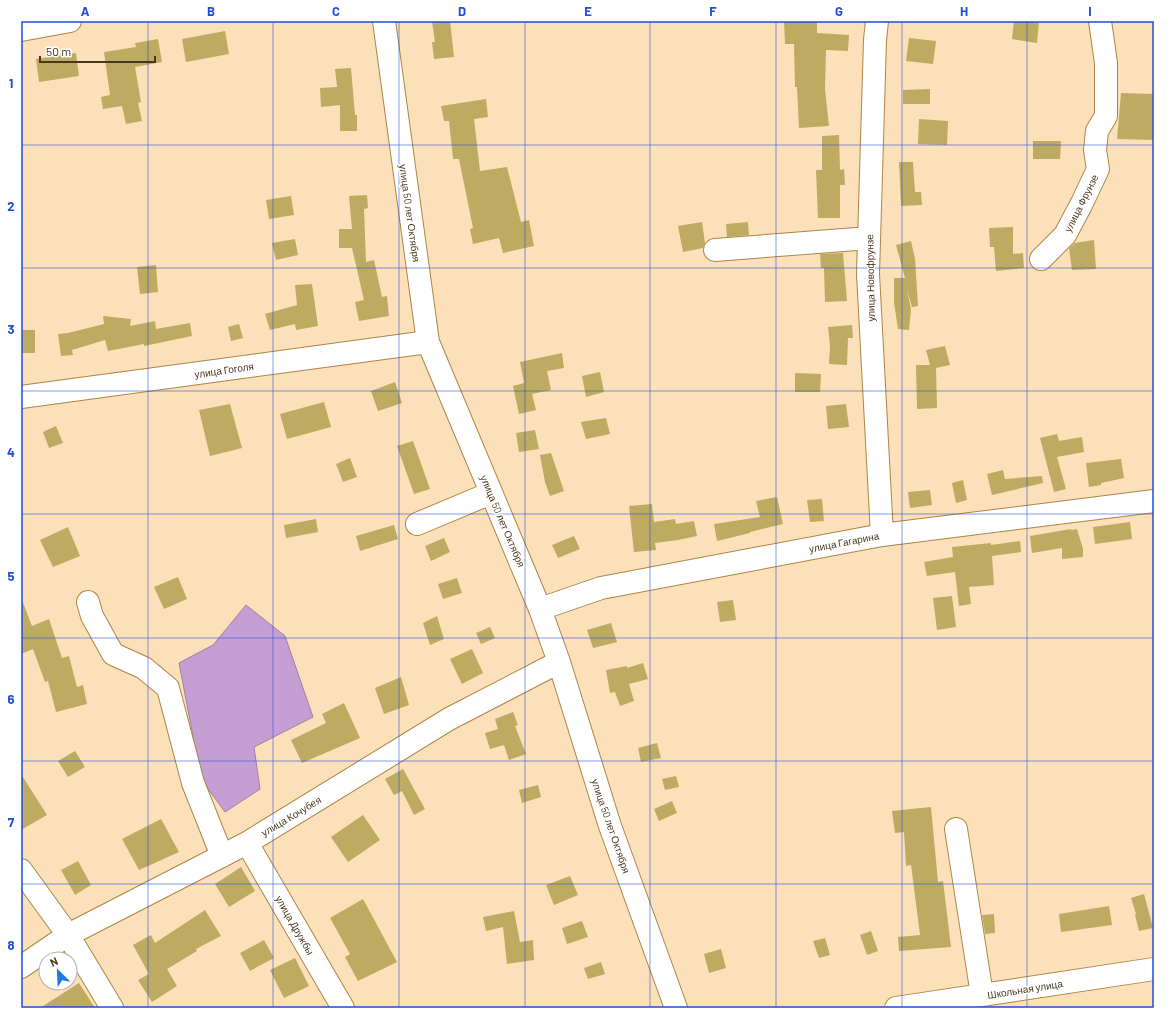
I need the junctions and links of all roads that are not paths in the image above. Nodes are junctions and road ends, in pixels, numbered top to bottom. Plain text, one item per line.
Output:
1 (70, 21) edge
2 (384, 21) edge
3 (877, 21) edge
4 (1100, 21) edge
5 (21, 30) edge
6 (869, 238) junction
7 (715, 250) dead end
8 (1041, 259) dead end
9 (428, 342) junction
10 (21, 397) edge
11 (491, 493) junction
12 (1154, 501) edge
13 (417, 524) dead end
14 (882, 535) junction
15 (88, 602) dead end
16 (540, 609) junction
17 (559, 662) junction
18 (956, 829) dead end
19 (247, 843) junction
20 (222, 856) junction
21 (21, 870) edge
22 (68, 935) junction
23 (21, 967) edge
24 (1154, 969) edge
25 (982, 995) junction
26 (112, 1008) edge
27 (343, 1008) edge
28 (676, 1008) edge
29 (896, 1008) edge

1 - 5 street
2 - 9 street, улица 50 лет Октября
3 - 6 street, улица Новофрунзе
4 - 8 street, улица Фрунзе
6 - 7 street
6 - 14 street, улица Новофрунзе
9 - 10 street, улица Гоголя
9 - 11 street, улица 50 лет Октября
11 - 13 street
11 - 16 street, улица 50 лет Октября
12 - 14 street, улица Гагарина
14 - 16 street, улица Гагарина
15 - 20 street
16 - 17 street, улица 50 лет Октября
17 - 19 street, улица Кочубея
17 - 28 street, улица 50 лет Октября
18 - 25 street
19 - 20 street, улица Кочубея
19 - 27 street, улица Дружбы
20 - 22 street, улица Кочубея
21 - 22 street
22 - 23 street, улица Кочубея
22 - 26 street
24 - 25 street, Школьная улица
25 - 29 street, Школьная улица

